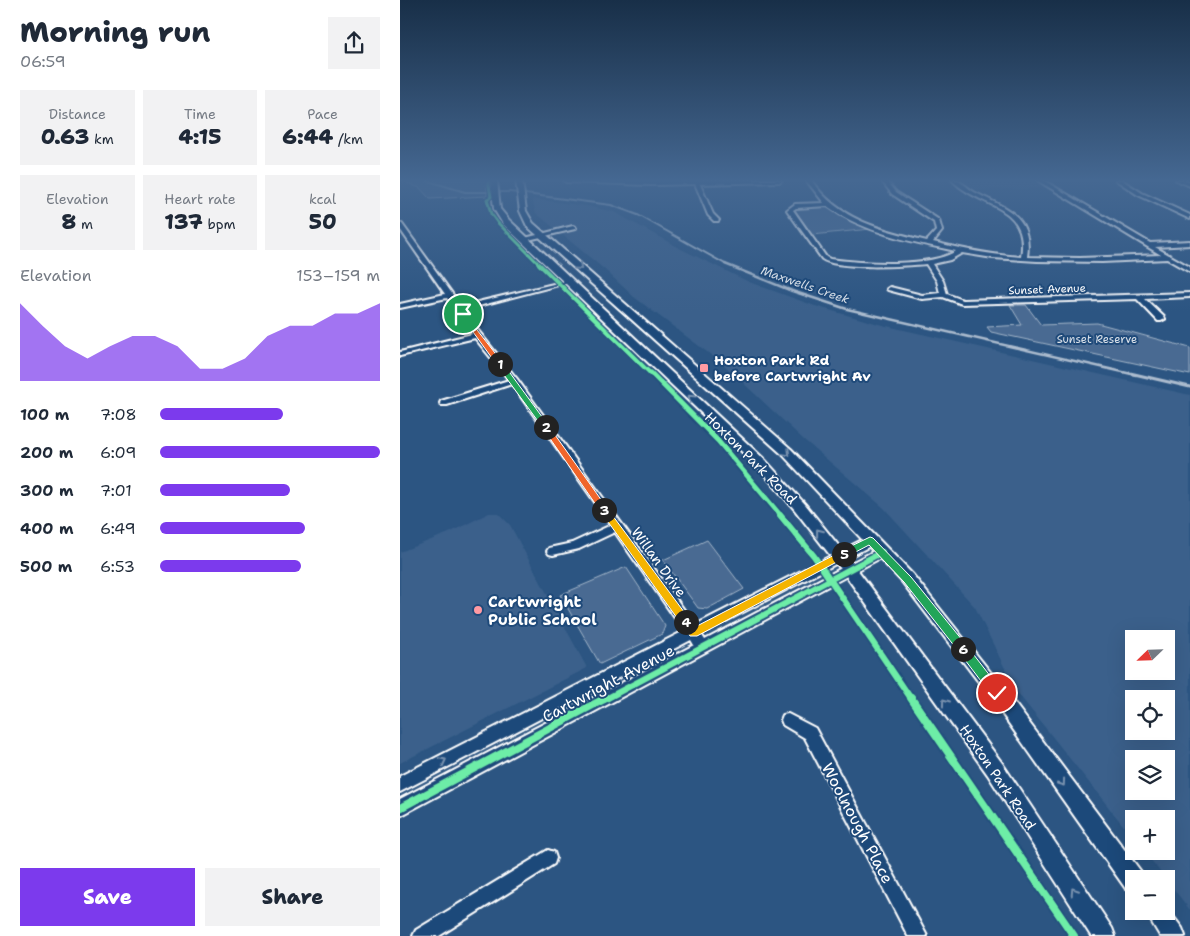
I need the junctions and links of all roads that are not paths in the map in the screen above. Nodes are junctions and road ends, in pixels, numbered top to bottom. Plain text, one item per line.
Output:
1 (509, 224) edge
2 (532, 224) edge
3 (800, 224) edge
4 (861, 224) edge
5 (938, 224) edge
6 (1019, 224) edge
7 (1113, 224) edge
8 (400, 226) edge
9 (572, 228) dead end
10 (542, 235) junction
11 (524, 239) junction
12 (929, 243) junction
13 (1190, 243) edge
14 (1149, 245) junction
15 (960, 251) junction
16 (1168, 257) junction
17 (1024, 259) junction
18 (928, 262) junction
19 (1190, 270) edge
20 (568, 281) junction
21 (890, 288) dead end
22 (450, 295) junction
23 (944, 295) junction
24 (1190, 296) edge
25 (1139, 297) junction
26 (400, 306) edge
27 (460, 309) junction
28 (1161, 319) dead end
29 (477, 335) junction
30 (400, 354) edge
31 (514, 381) junction
32 (444, 403) dead end
33 (617, 528) junction
34 (870, 541) junction
35 (553, 551) dead end
36 (882, 552) junction
37 (844, 563) junction
38 (693, 633) junction
39 (703, 647) junction
40 (788, 720) dead end
41 (400, 784) edge
42 (400, 808) edge
43 (548, 858) dead end
44 (1126, 870) edge
45 (1162, 920) edge
46 (1100, 935) edge
47 (422, 936) edge
48 (918, 936) edge
49 (1174, 936) edge

1 - 11 main road, Hoxton Park Road
2 - 10 main road, Hoxton Park Road
3 - 18 street
4 - 12 street
5 - 12 street
6 - 17 street
7 - 14 street
8 - 22 street, Willan Drive
9 - 10 street
10 - 11 street
10 -> 34 main road, Hoxton Park Road
11 - 20 main road, Hoxton Park Road
12 - 15 street
13 - 14 street
14 - 16 street
15 - 17 street
15 - 18 street
16 - 17 street
16 - 19 street
18 - 23 street
20 - 27 street
37 -> 20 main road, Hoxton Park Road
21 - 23 street, Sunset Avenue
22 - 26 street
22 - 27 street, Willan Drive
23 - 25 street, Sunset Avenue
24 - 25 street, Sunset Avenue
25 - 28 street
27 - 29 street, Willan Drive
29 - 30 street
29 - 31 street, Willan Drive
31 - 32 street
31 - 33 street, Willan Drive
33 - 35 street
33 - 38 street, Willan Drive
34 - 36 main road, Hoxton Park Road
34 - 37 street, Cartwright Avenue
36 - 37 street, Cartwright Avenue
36 -> 44 main road, Hoxton Park Road
37 - 38 street, Cartwright Avenue
37 - 39 street, Cartwright Avenue
46 -> 37 main road, Hoxton Park Road
38 - 39 street, Willan Drive
41 -> 38 street, Cartwright Avenue
39 - 42 street, Cartwright Avenue
40 - 48 street, Woolnough Place
43 - 47 street
45 - 49 main road

